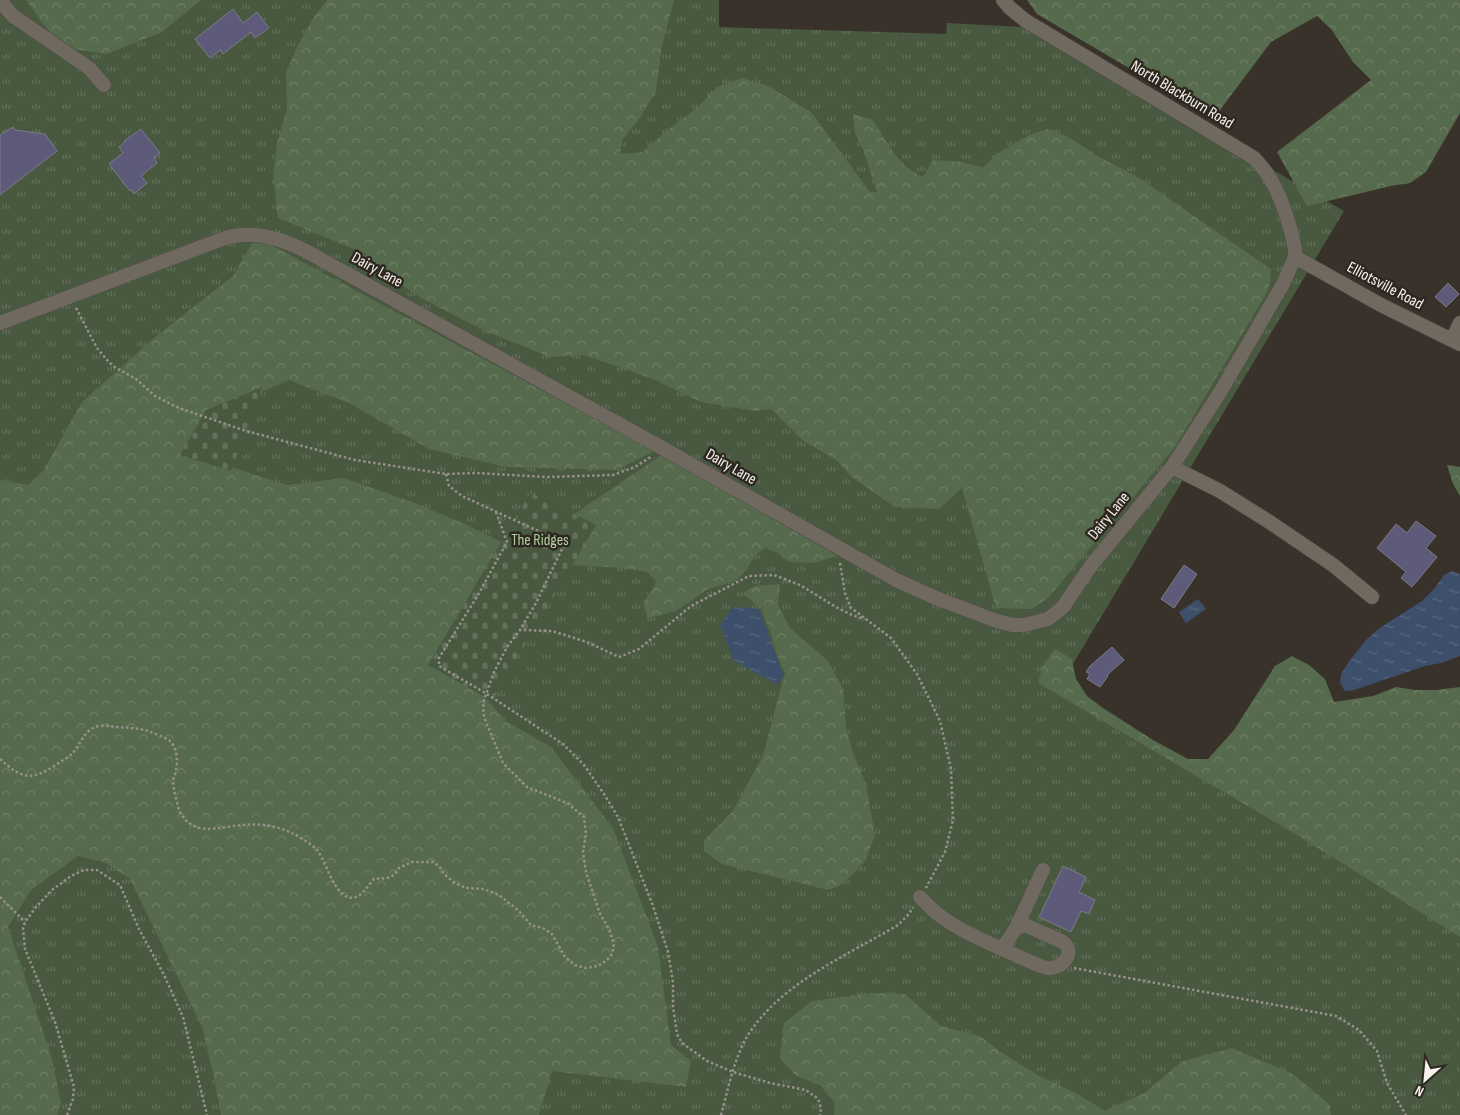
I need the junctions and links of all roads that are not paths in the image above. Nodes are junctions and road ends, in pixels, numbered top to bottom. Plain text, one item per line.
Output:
1 (2, 0) edge
2 (1003, 0) edge
3 (104, 85) dead end
4 (1295, 256) junction
5 (0, 323) edge
6 (1460, 323) edge
7 (1456, 342) edge
8 (1172, 467) junction
9 (1372, 597) dead end
10 (1042, 870) dead end
11 (920, 897) road end
12 (1016, 928) junction
13 (1002, 949) junction

1 - 3 street
2 - 4 street, North Blackburn Road
4 - 7 street, Elliotsville Road
4 - 8 street, Dairy Lane
5 - 8 street, Dairy Lane
6 - 7 street
8 - 9 street
10 - 12 street
11 - 13 street
12 - 13 street
12 - 13 street

